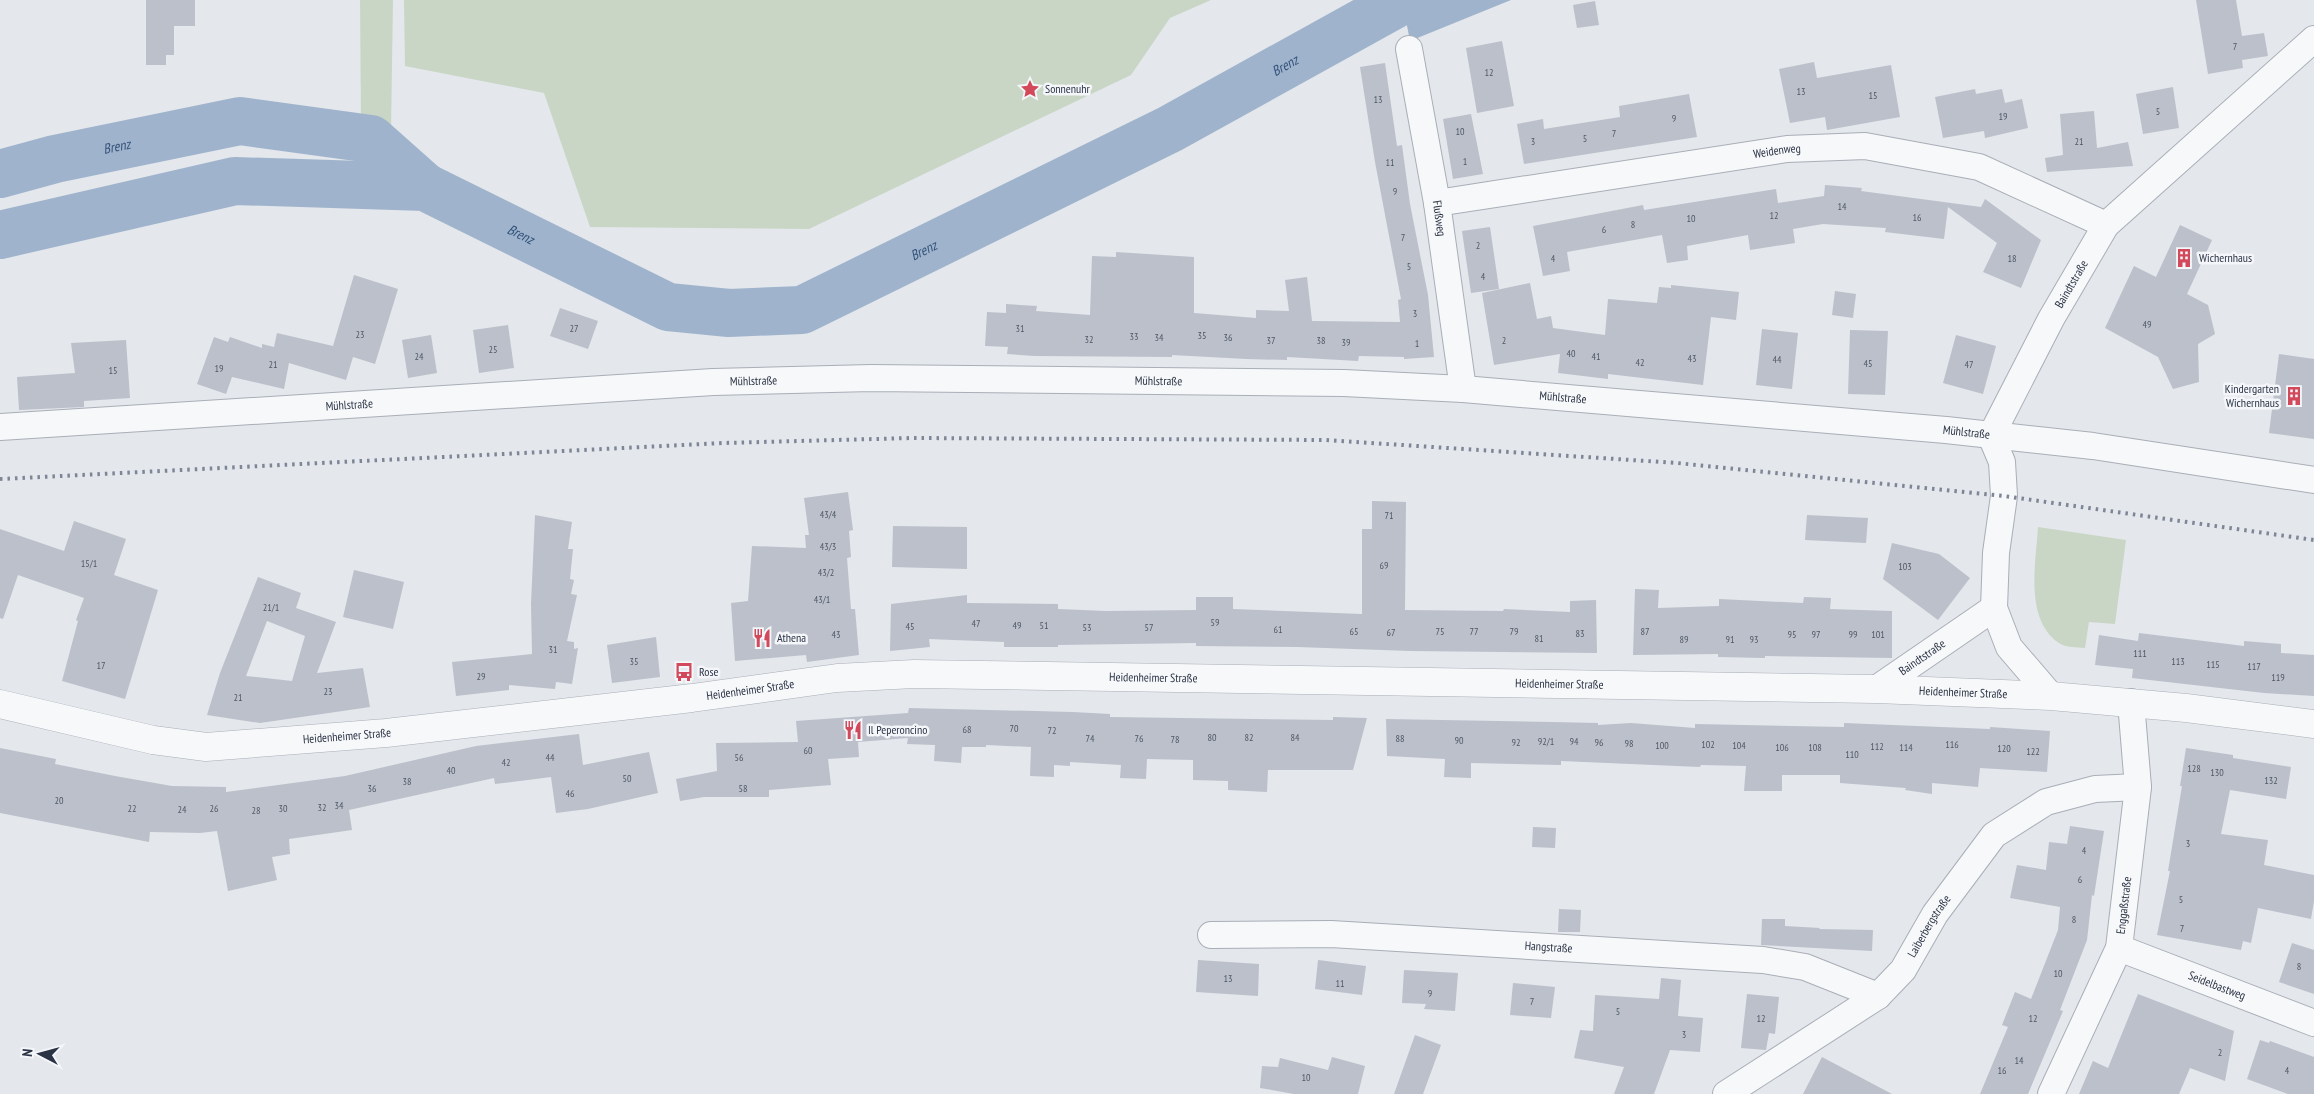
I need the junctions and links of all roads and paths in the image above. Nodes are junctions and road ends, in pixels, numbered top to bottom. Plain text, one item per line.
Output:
1 (2314, 39) edge
2 (1409, 49) dead end
3 (1437, 202) junction
4 (2106, 225) junction
5 (1463, 389) junction
6 (0, 427) edge
7 (1991, 436) junction
8 (2314, 480) edge
9 (1994, 608) junction
10 (1876, 689) junction
11 (2051, 696) junction
12 (2131, 702) junction
13 (0, 704) edge
14 (2314, 724) edge
15 (2138, 787) junction
16 (1211, 935) dead end
17 (2119, 948) junction
18 (1878, 996) junction
19 (2314, 1023) edge
20 (1726, 1094) edge
21 (2051, 1094) edge

1 - 4 street, Baindtstraße
2 - 3 street, Flußweg
3 - 4 street, Weidenweg
3 - 5 street, Flußweg
4 - 7 street, Baindtstraße
5 - 6 street, Mühlstraße
5 - 7 street, Mühlstraße
7 - 8 street, Mühlstraße
7 - 9 street
9 - 10 street, Baindtstraße
9 - 11 street
10 - 11 street, Heidenheimer Straße
10 - 13 street, Heidenheimer Straße
11 - 12 street, Heidenheimer Straße
12 - 14 street, Heidenheimer Straße
12 - 15 street, Enggaßstraße
15 - 17 street, Enggaßstraße
15 - 18 street, Laiberbergstraße
16 - 18 street, Hangstraße
17 - 19 street, Seidelbastweg
17 - 21 street, Enggaßstraße
18 - 20 street, Laiberbergstraße

